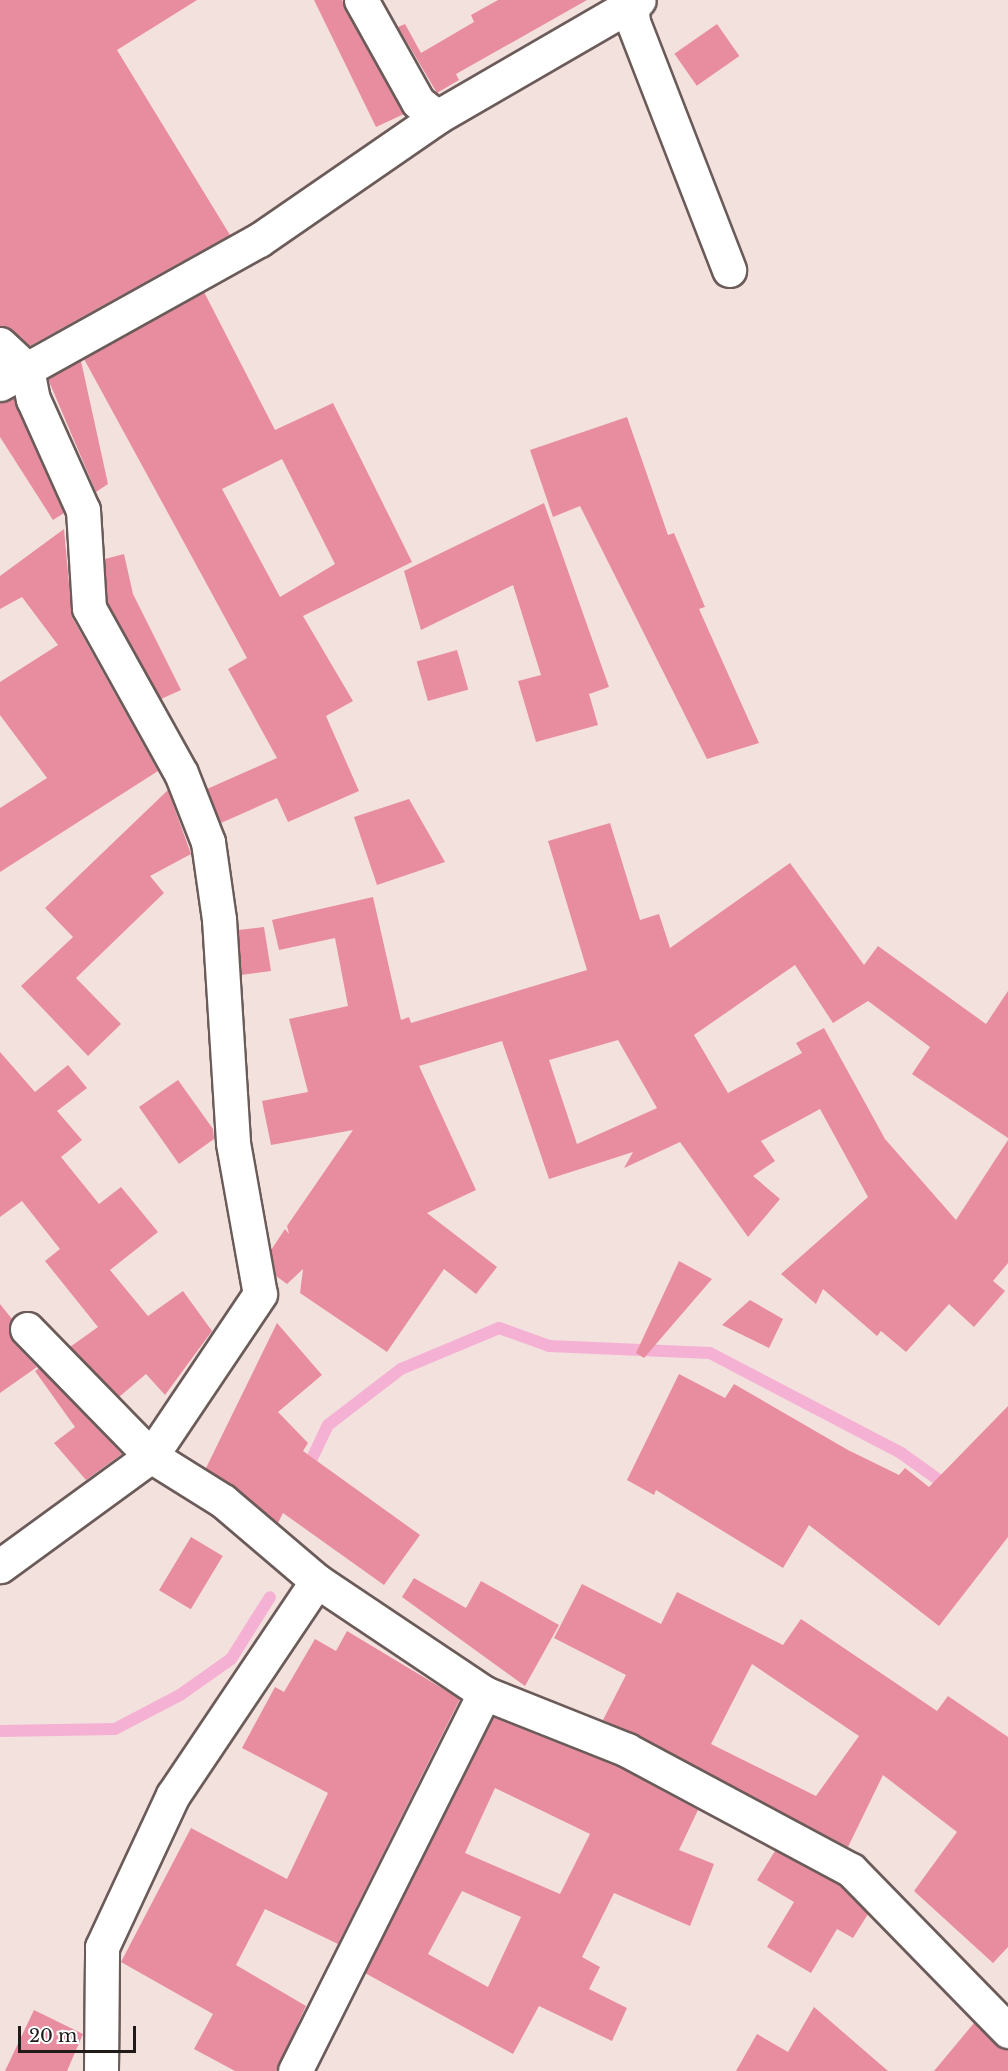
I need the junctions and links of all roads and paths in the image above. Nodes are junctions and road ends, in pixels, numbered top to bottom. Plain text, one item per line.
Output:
1 (362, 0) edge
2 (634, 1) edge
3 (437, 117) junction
4 (729, 270) dead end
5 (0, 344) edge
6 (14, 377) edge
7 (27, 1329) dead end
8 (151, 1456) junction
9 (0, 1566) edge
10 (317, 1581) junction
11 (484, 1693) junction
12 (1008, 2031) edge
13 (101, 2071) edge
14 (295, 2071) edge

1 - 3 street
2 - 3 street
2 - 4 street
3 - 6 street
5 - 6 street
6 - 8 street
7 - 8 street
8 - 9 street
8 - 10 street
10 - 11 street
10 - 13 street
11 - 12 street
11 - 14 street

